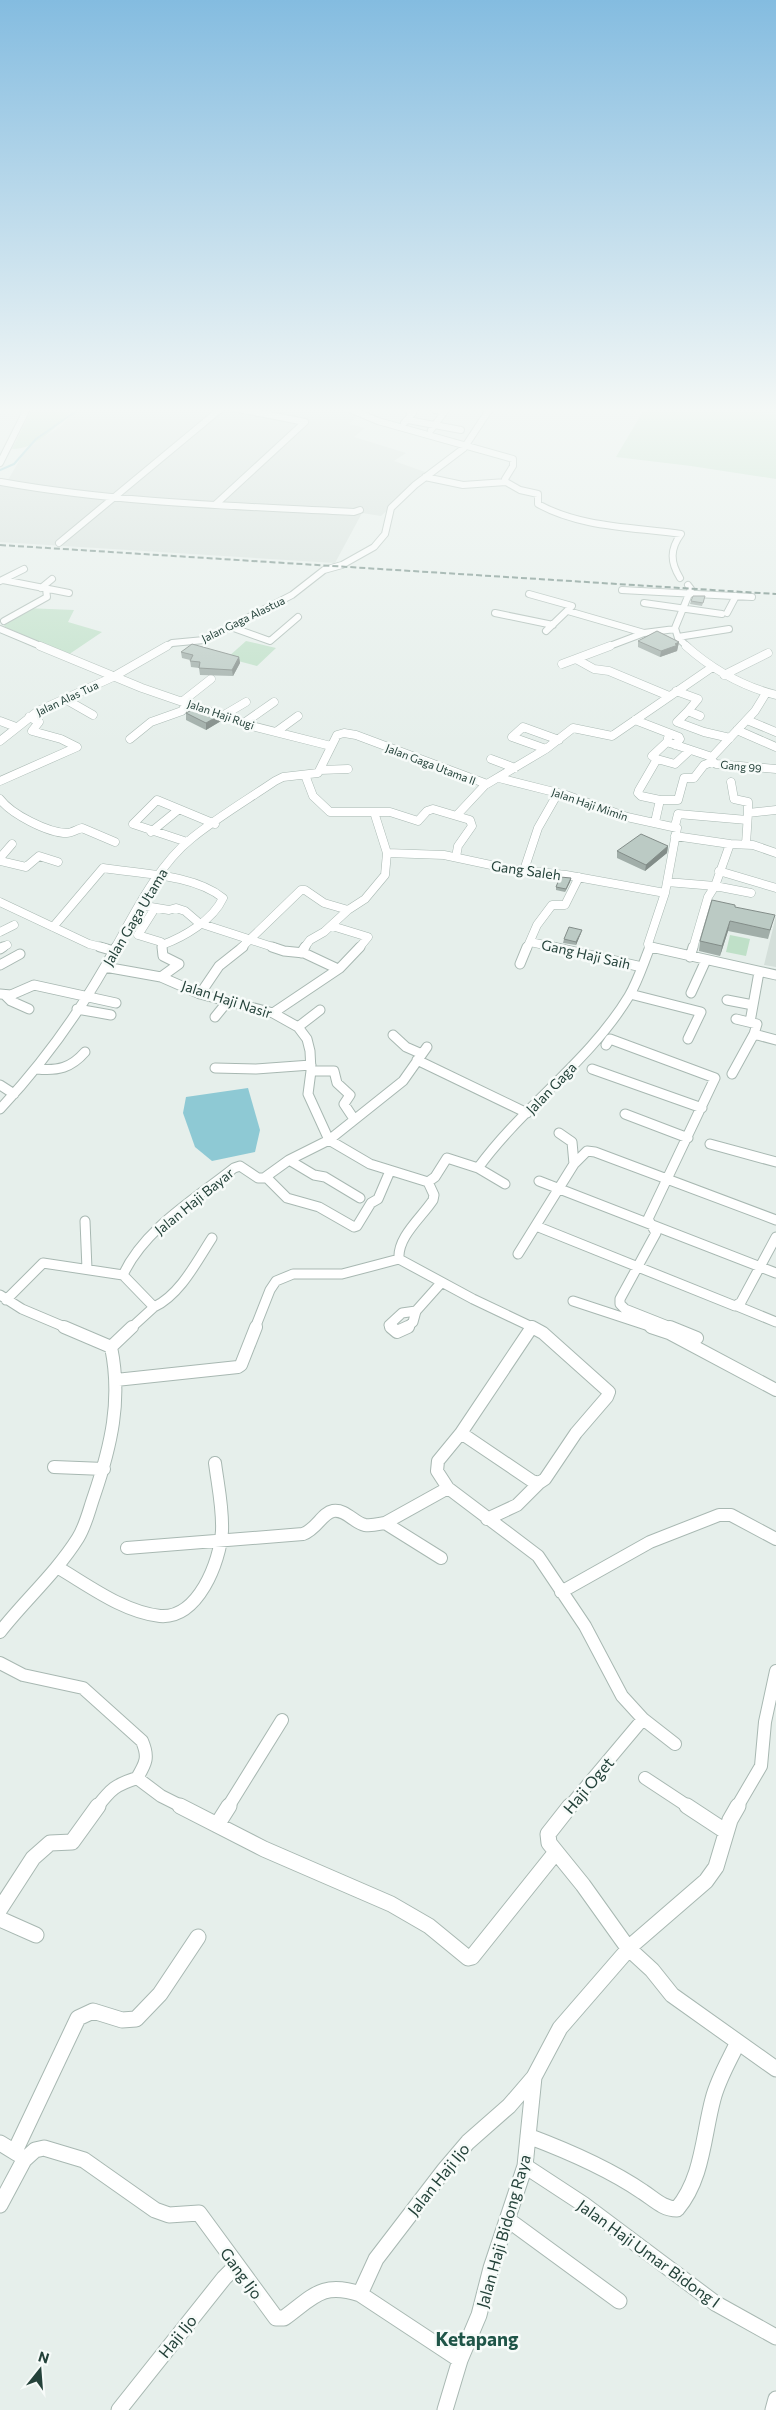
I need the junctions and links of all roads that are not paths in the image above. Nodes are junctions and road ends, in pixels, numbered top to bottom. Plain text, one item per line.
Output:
1 (88, 519) edge
2 (387, 519) edge
3 (583, 519) edge
4 (59, 543) dead end
5 (24, 569) dead end
6 (0, 573) edge
7 (10, 576) junction
8 (680, 578) dead end
9 (52, 579) dead end
10 (2, 581) edge
11 (688, 585) dead end
12 (43, 588) junction
13 (622, 590) dead end
14 (69, 593) dead end
15 (529, 594) dead end
16 (690, 594) junction
17 (736, 596) junction
18 (752, 597) dead end
19 (644, 603) dead end
20 (684, 609) junction
21 (568, 611) junction
22 (495, 613) dead end
23 (298, 617) dead end
24 (1, 621) edge
25 (553, 625) junction
26 (228, 626) junction
27 (0, 629) edge
28 (675, 629) junction
29 (729, 629) dead end
30 (546, 631) dead end
31 (644, 633) junction
32 (678, 637) junction
33 (768, 654) dead end
34 (576, 659) junction
35 (562, 664) dead end
36 (711, 668) junction
37 (724, 675) junction
38 (113, 677) junction
39 (211, 679) dead end
40 (676, 691) junction
41 (766, 694) junction
42 (776, 695) edge
43 (670, 696) junction
44 (65, 699) junction
45 (185, 702) junction
46 (246, 702) dead end
47 (274, 702) dead end
48 (688, 711) junction
49 (93, 715) dead end
50 (224, 716) junction
51 (298, 716) dead end
52 (700, 716) dead end
53 (29, 717) junction
54 (636, 720) junction
55 (747, 720) junction
56 (0, 721) edge
57 (244, 723) junction
58 (16, 727) junction
59 (737, 730) junction
60 (276, 732) junction
61 (776, 732) edge
62 (730, 738) junction
63 (130, 739) dead end
64 (559, 740) junction
65 (0, 741) edge
66 (671, 743) junction
67 (331, 746) junction
68 (776, 747) edge
69 (546, 749) junction
70 (689, 751) junction
71 (492, 759) dead end
72 (712, 759) junction
73 (657, 760) junction
74 (515, 768) junction
75 (348, 769) dead end
76 (776, 769) edge
77 (320, 770) junction
78 (305, 775) junction
79 (499, 778) junction
80 (0, 781) edge
81 (731, 782) dead end
82 (486, 784) junction
83 (558, 792) junction
84 (0, 799) edge
85 (660, 800) junction
86 (8, 808) junction
87 (178, 810) junction
88 (776, 810) edge
89 (374, 812) junction
90 (0, 813) edge
91 (458, 815) junction
92 (748, 816) junction
93 (654, 822) junction
94 (215, 824) junction
95 (675, 826) junction
96 (151, 832) junction
97 (675, 836) junction
98 (115, 842) dead end
99 (187, 842) junction
100 (12, 844) dead end
101 (730, 844) junction
102 (746, 844) junction
103 (387, 853) junction
104 (776, 853) edge
105 (456, 857) junction
106 (0, 860) edge
107 (58, 862) dead end
108 (524, 870) junction
109 (719, 871) junction
110 (158, 876) junction
111 (579, 877) junction
112 (667, 882) junction
113 (715, 886) junction
114 (776, 888) edge
115 (665, 893) junction
116 (751, 893) dead end
117 (0, 902) edge
118 (139, 905) junction
119 (155, 908) junction
120 (348, 910) junction
121 (198, 923) junction
122 (14, 925) dead end
123 (332, 926) junction
124 (53, 927) junction
125 (0, 932) edge
126 (252, 940) junction
127 (530, 942) junction
128 (162, 945) junction
129 (650, 947) junction
130 (114, 951) junction
131 (301, 953) junction
132 (20, 954) dead end
133 (690, 957) junction
134 (706, 960) junction
135 (520, 964) dead end
136 (0, 965) edge
137 (105, 967) junction
138 (642, 967) junction
139 (338, 969) junction
140 (759, 972) junction
141 (776, 975) edge
142 (161, 976) junction
143 (691, 993) dead end
144 (200, 994) junction
145 (630, 994) junction
146 (3, 995) edge
147 (86, 996) junction
148 (727, 1000) dead end
149 (228, 1001) junction
150 (116, 1003) dead end
151 (753, 1005) junction
152 (78, 1009) junction
153 (29, 1010) dead end
154 (320, 1010) dead end
155 (273, 1013) junction
156 (111, 1015) dead end
157 (215, 1017) dead end
158 (736, 1019) dead end
159 (750, 1022) junction
160 (298, 1027) junction
161 (754, 1034) junction
162 (393, 1035) dead end
163 (688, 1038) dead end
164 (610, 1039) dead end
165 (776, 1040) edge
166 (85, 1052) dead end
167 (422, 1053) junction
168 (215, 1068) dead end
169 (311, 1068) junction
170 (37, 1069) junction
171 (592, 1069) dead end
172 (732, 1074) dead end
173 (0, 1085) edge
174 (14, 1094) junction
175 (702, 1108) junction
176 (0, 1109) edge
177 (527, 1113) junction
178 (625, 1114) dead end
179 (354, 1120) junction
180 (559, 1133) dead end
181 (688, 1138) junction
182 (329, 1140) junction
183 (710, 1144) dead end
184 (289, 1160) junction
185 (776, 1162) edge
186 (574, 1164) junction
187 (478, 1168) junction
188 (390, 1171) junction
189 (266, 1177) junction
190 (668, 1179) junction
191 (539, 1181) dead end
192 (428, 1182) junction
193 (505, 1184) dead end
194 (558, 1188) junction
195 (360, 1198) dead end
196 (776, 1220) edge
197 (85, 1221) dead end
198 (536, 1226) junction
199 (652, 1226) junction
200 (212, 1238) dead end
201 (776, 1238) edge
202 (518, 1254) dead end
203 (400, 1259) junction
204 (760, 1267) junction
205 (638, 1268) junction
206 (87, 1269) junction
207 (776, 1273) edge
208 (123, 1275) junction
209 (441, 1283) junction
210 (3, 1298) edge
211 (573, 1301) dead end
212 (738, 1306) junction
213 (154, 1307) junction
214 (416, 1311) dead end
215 (776, 1322) edge
216 (532, 1326) junction
217 (697, 1338) dead end
218 (111, 1347) junction
219 (116, 1380) junction
220 (776, 1390) edge
221 (461, 1433) junction
222 (215, 1463) dead end
223 (54, 1467) dead end
224 (104, 1469) junction
225 (539, 1483) junction
226 (448, 1488) junction
227 (487, 1519) junction
228 (385, 1523) junction
229 (776, 1539) edge
230 (221, 1541) junction
231 (126, 1548) dead end
232 (441, 1558) dead end
233 (57, 1567) junction
234 (561, 1592) junction
235 (0, 1632) edge
236 (0, 1663) edge
237 (776, 1671) edge
238 (642, 1719) junction
239 (282, 1720) dead end
240 (675, 1744) dead end
241 (137, 1778) junction
242 (645, 1778) dead end
243 (217, 1825) junction
244 (725, 1831) junction
245 (556, 1852) junction
246 (0, 1909) edge
247 (0, 1920) edge
248 (36, 1935) dead end
249 (198, 1937) dead end
250 (628, 1948) junction
251 (738, 2042) junction
252 (776, 2069) edge
253 (534, 2077) junction
254 (528, 2136) junction
255 (0, 2143) edge
256 (19, 2155) junction
257 (525, 2166) junction
258 (0, 2205) edge
259 (508, 2219) junction
260 (237, 2265) junction
261 (360, 2294) junction
262 (619, 2301) dead end
263 (776, 2337) edge
264 (460, 2360) junction
265 (776, 2399) edge
266 (119, 2410) edge
267 (445, 2410) edge
268 (773, 2410) edge

1 - 4 street
2 - 26 street, Jalan Gaga Alastua
3 - 8 street
5 - 7 street
6 - 7 street
7 - 10 street
9 - 12 street
10 - 12 street
11 - 16 street
12 - 14 street
12 - 24 street
13 - 16 street
15 - 21 street
16 - 17 street
16 - 20 street
17 - 18 street
17 - 20 street
19 - 20 street
20 - 28 street
21 - 25 street
21 - 31 street
22 - 25 street
23 - 26 street
25 - 30 street
26 - 38 street, Jalan Gaga Alastua
27 - 38 street, Jalan Haji Rugi
28 - 31 street
28 - 32 street
29 - 32 street
31 - 34 street
32 - 36 street
33 - 37 street
34 - 35 street
34 - 43 street
36 - 37 street
36 - 40 street, Jalan Gaga Utama II
37 - 41 street
38 - 44 street, Jalan Alas Tua
38 - 45 street, Jalan Haji Rugi
39 - 45 street
40 - 43 street, Jalan Gaga Utama II
40 - 48 street
41 - 42 street
41 - 55 street
43 - 54 street, Jalan Gaga Utama II
44 - 49 street
44 - 53 street, Jalan Alas Tua
45 - 50 street, Jalan Haji Rugi
45 - 63 street
46 - 50 street
47 - 57 street
48 - 52 street
48 - 62 street
50 - 57 street, Jalan Haji Rugi
51 - 60 street
53 - 58 street, Jalan Alas Tua
53 - 80 street
54 - 64 street, Jalan Gaga Utama II
54 - 66 street
55 - 59 street
55 - 61 street
56 - 58 street
57 - 60 street, Jalan Haji Rugi
58 - 65 street, Jalan Alas Tua
59 - 62 street
59 - 68 street, Gang 99
60 - 67 street, Jalan Haji Rugi
62 - 72 street
64 - 69 street, Jalan Gaga Utama II
64 - 69 street
66 - 70 street, Gang 99
66 - 73 street
67 - 77 street
67 - 82 street, Jalan Gaga Utama II
69 - 74 street, Jalan Gaga Utama II
70 - 72 street, Gang 99
70 - 73 street
71 - 74 street
72 - 76 street, Gang 99
72 - 85 street
73 - 85 street
74 - 79 street, Jalan Gaga Utama II
75 - 77 street, Jalan Gaga Utama
77 - 78 street, Jalan Gaga Utama
78 - 89 street
78 - 94 street, Jalan Gaga Utama
79 - 82 street, Jalan Gaga Utama II
79 - 83 street, Jalan Haji Mimin
81 - 92 street
82 - 91 street
83 - 93 street, Jalan Haji Mimin
83 - 108 street
84 - 86 street
85 - 93 street
86 - 90 street
86 - 98 street
87 - 94 street
87 - 96 street
87 - 96 street
88 - 92 street
89 - 91 street
89 - 103 street
91 - 105 street
92 - 95 street
92 - 102 street
93 - 95 street, Jalan Haji Mimin
94 - 99 street, Jalan Gaga Utama
95 - 97 street
96 - 99 street
97 - 101 street
97 - 112 street
99 - 110 street, Jalan Gaga Utama
100 - 106 street
101 - 102 street
101 - 109 street
102 - 104 street
103 - 105 street, Gang Saleh
103 - 120 street
105 - 108 street, Gang Saleh
106 - 107 street
108 - 111 street, Gang Saleh
109 - 113 street
109 - 114 street
110 - 118 street, Jalan Gaga Utama
110 - 121 street
110 - 124 street
111 - 115 street, Gang Saleh
111 - 127 street, Gang Haji Saih
112 - 113 street
112 - 115 street
113 - 116 street
113 - 133 street
115 - 129 street
117 - 124 street
118 - 119 street
118 - 130 street, Jalan Gaga Utama
119 - 121 street
119 - 128 street
120 - 123 street
120 - 126 street
121 - 126 street
121 - 128 street
122 - 125 street
123 - 131 street
123 - 139 street
124 - 130 street
126 - 131 street
126 - 144 street
127 - 135 street, Gang Haji Saih
127 - 138 street, Gang Haji Saih
128 - 142 street
129 - 133 street
129 - 138 street, Jalan Gaga
130 - 137 street, Jalan Gaga Utama
131 - 139 street
132 - 136 street
133 - 134 street
134 - 140 street
134 - 143 street
137 - 142 street, Jalan Haji Nasir
137 - 147 street, Jalan Gaga Utama
138 - 145 street, Jalan Gaga
139 - 155 street
140 - 141 street
140 - 151 street
142 - 144 street, Jalan Haji Nasir
144 - 149 street, Jalan Haji Nasir
145 - 163 street
145 - 177 street, Jalan Gaga
146 - 147 street
146 - 153 street
147 - 150 street
147 - 152 street, Jalan Gaga Utama
148 - 151 street
149 - 155 street, Jalan Haji Nasir
149 - 157 street
151 - 159 street
152 - 156 street
152 - 170 street, Jalan Gaga Utama
154 - 160 street
155 - 160 street, Jalan Haji Nasir
158 - 159 street
159 - 161 street
160 - 169 street
161 - 165 street
161 - 172 street
162 - 167 street
164 - 175 street
166 - 170 street
167 - 177 street
167 - 179 street
168 - 169 street
169 - 179 street
169 - 182 street
170 - 174 street
171 - 175 street
173 - 174 street
174 - 176 street
175 - 181 street
177 - 187 street, Jalan Gaga
178 - 181 street
179 - 182 street
180 - 186 street
181 - 190 street
182 - 184 street
182 - 188 street
183 - 185 street
184 - 189 street
184 - 195 street
186 - 190 street
186 - 194 street
187 - 192 street
187 - 193 street
188 - 189 street
188 - 192 street
189 - 208 street, Jalan Haji Bayar
190 - 196 street
190 - 199 street
191 - 194 street
192 - 203 street
194 - 198 street
194 - 199 street
197 - 206 street
198 - 202 street
198 - 205 street
199 - 204 street
199 - 205 street
200 - 213 street
201 - 204 street
203 - 209 street
203 - 219 street
204 - 207 street
204 - 212 street
205 - 212 street
205 - 217 street
206 - 208 street
206 - 210 street
208 - 213 street
209 - 214 street
209 - 216 street
210 - 218 street
211 - 220 street
212 - 215 street
213 - 218 street
216 - 221 street
216 - 225 street
218 - 219 street
219 - 224 street
221 - 225 street
221 - 226 street
222 - 230 street
223 - 224 street
224 - 233 street
225 - 227 street
226 - 227 street
226 - 228 street
227 - 234 street
228 - 230 street
228 - 232 street
229 - 234 street
230 - 231 street
230 - 233 street
233 - 235 street
234 - 238 street
236 - 241 street
237 - 244 street
238 - 240 street
238 - 245 street, Haji Oget
239 - 243 street
241 - 243 street
241 - 246 street
242 - 244 street
243 - 245 street
244 - 250 street
245 - 250 street
247 - 248 street
249 - 256 street
250 - 251 street
250 - 253 street
251 - 252 street
251 - 254 street
253 - 254 street, Jalan Haji Bidong Raya
253 - 261 street, Jalan Haji Ijo
254 - 257 street, Jalan Haji Bidong Raya
255 - 256 street
256 - 258 street
256 - 260 street, Gang Ijo
257 - 259 street, Jalan Haji Bidong Raya
257 - 263 street, Jalan Haji Umar Bidong I
259 - 262 street
259 - 264 street, Jalan Haji Bidong Raya
260 - 261 street, Gang Ijo
260 - 266 street, Haji Ijo
261 - 264 street, Gang Ijo
264 - 267 street, Jalan Haji Bidong Raya
265 - 268 street

